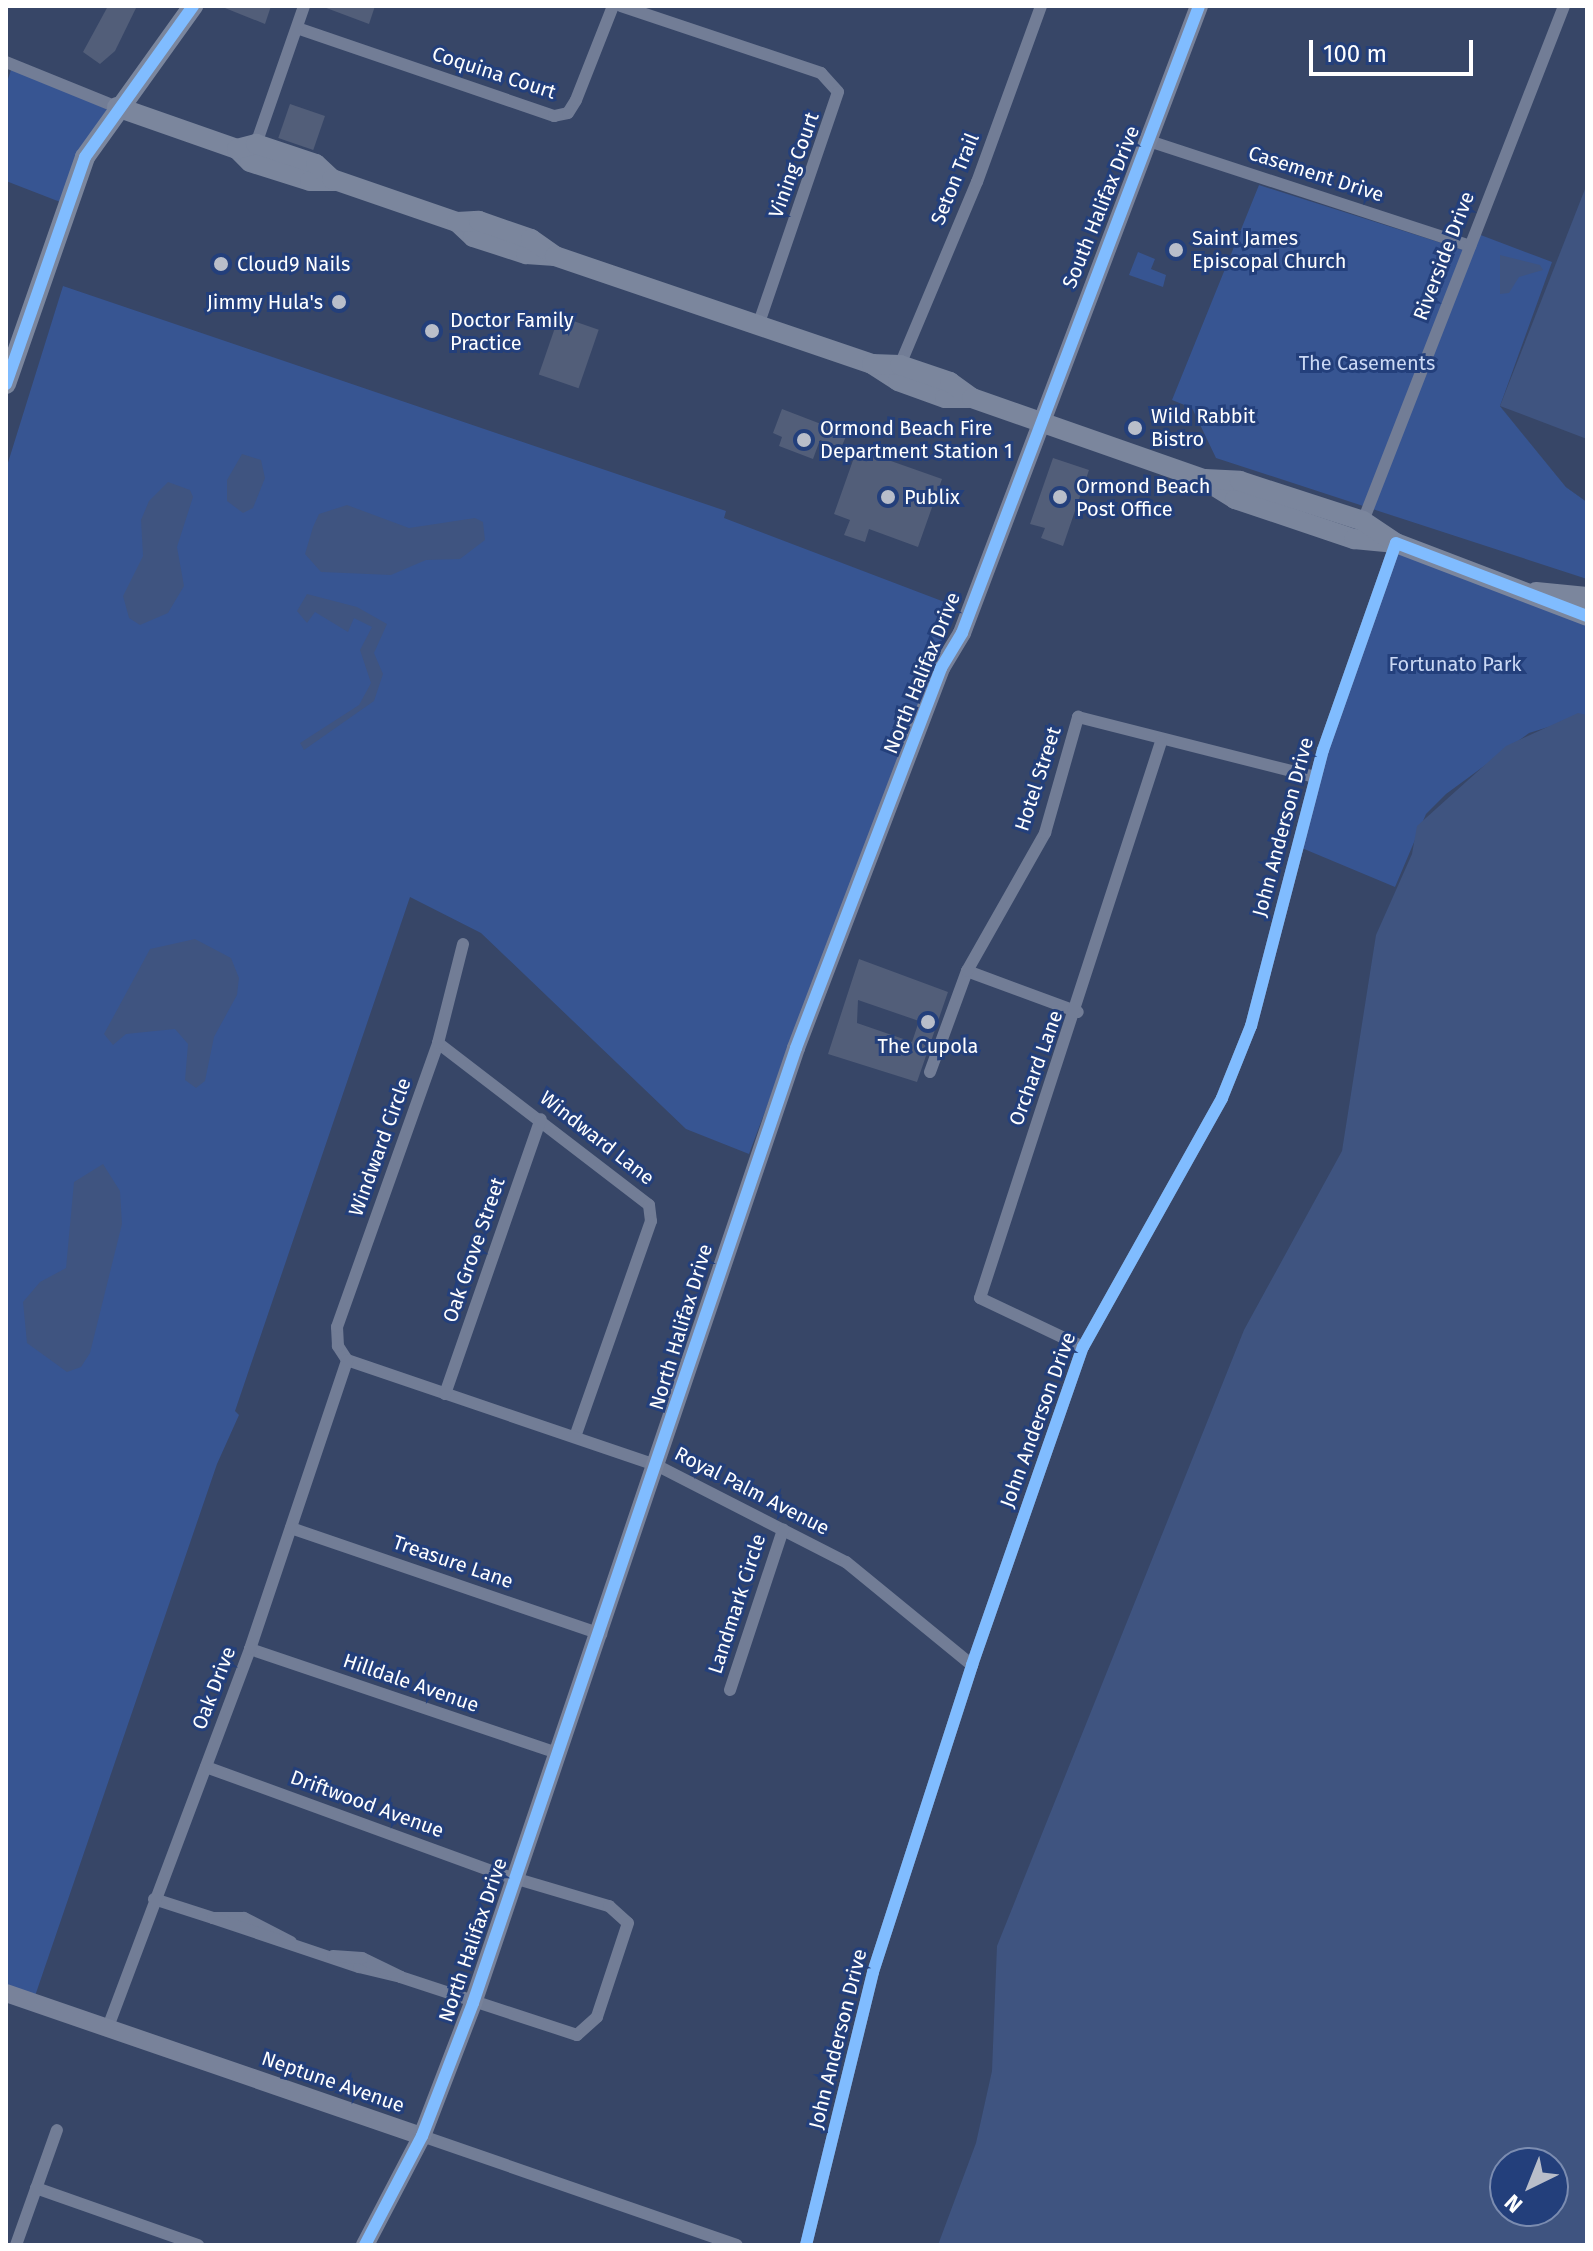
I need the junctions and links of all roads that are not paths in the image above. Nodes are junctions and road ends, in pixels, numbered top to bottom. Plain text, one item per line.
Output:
1 (193, 6) edge
2 (304, 6) edge
3 (613, 6) edge
4 (1041, 6) edge
5 (1199, 6) edge
6 (1564, 6) edge
7 (630, 7) edge
8 (297, 28) junction
9 (6, 62) edge
10 (117, 107) junction
11 (1149, 141) junction
12 (246, 146) junction
13 (1470, 246) junction
14 (758, 325) junction
15 (872, 364) junction
16 (900, 365) junction
17 (6, 384) edge
18 (972, 398) junction
19 (1037, 422) junction
20 (1203, 479) junction
21 (1297, 518) junction
22 (1363, 521) junction
23 (1396, 543) junction
24 (1536, 592) junction
25 (1587, 597) edge
26 (1587, 616) edge
27 (1161, 742) junction
28 (1315, 777) junction
29 (463, 944) dead end
30 (967, 971) junction
31 (1078, 1012) junction
32 (438, 1043) junction
33 (930, 1072) dead end
34 (541, 1119) junction
35 (1083, 1347) junction
36 (347, 1360) junction
37 (445, 1394) junction
38 (575, 1437) junction
39 (658, 1466) junction
40 (291, 1528) junction
41 (783, 1530) junction
42 (601, 1634) junction
43 (250, 1649) junction
44 (972, 1665) junction
45 (730, 1690) dead end
46 (560, 1754) junction
47 (206, 1767) junction
48 (516, 1876) junction
49 (154, 1899) junction
50 (6, 1993) edge
51 (473, 2003) junction
52 (108, 2027) junction
53 (57, 2130) dead end
54 (422, 2136) junction
55 (36, 2188) junction
56 (16, 2245) edge
57 (198, 2245) edge
58 (365, 2245) edge
59 (737, 2245) edge
60 (806, 2245) edge

1 - 10 main road
2 - 8 street
3 - 8 street, Coquina Court
4 - 16 street, Seton Trail
5 - 11 street, South Halifax Drive
6 - 13 street, Riverside Drive
7 - 14 street, Vining Court
8 - 12 street
9 - 10 street
10 - 12 main road
10 - 17 main road
11 - 13 street, Casement Drive
11 - 19 street, South Halifax Drive
12 - 14 main road
13 - 22 street, Riverside Drive
14 - 15 main road
15 - 16 main road
15 - 18 main road
16 - 18 main road
18 - 19 main road
19 - 20 main road
19 - 39 street, North Halifax Drive
20 - 21 main road
20 - 22 main road
21 - 22 main road
21 - 23 main road
22 - 23 main road
23 - 24 main road
23 - 28 street, John Anderson Drive
24 - 25 main road
24 - 26 main road
27 - 28 street, Hotel Street
27 - 30 street, Hotel Street
27 - 31 street, Orchard Lane
28 - 35 street, John Anderson Drive
29 - 32 street, Windward Circle
30 - 31 street
30 - 33 street, Hotel Street
31 - 35 street, Orchard Lane
32 - 34 street, Windward Lane
32 - 36 street, Windward Circle
34 - 37 street, Oak Grove Street
34 - 38 street, Windward Lane
35 - 44 street, John Anderson Drive
36 - 37 street, Royal Palm Avenue
36 - 40 street, Oak Drive
37 - 38 street, Royal Palm Avenue
38 - 39 street, Royal Palm Avenue
39 - 41 street, Royal Palm Avenue
39 - 42 street, North Halifax Drive
40 - 42 street, Treasure Lane
40 - 43 street, Oak Drive
41 - 44 street, Royal Palm Avenue
41 - 45 street, Landmark Circle
42 - 46 street, North Halifax Drive
43 - 46 street, Hilldale Avenue
43 - 47 street, Oak Drive
44 - 60 street, John Anderson Drive
46 - 48 street, North Halifax Drive
47 - 48 street, Driftwood Avenue
47 - 49 street, Oak Drive
48 - 51 street, North Halifax Drive
48 - 51 street, Driftwood Avenue
49 - 51 street, Driftwood Avenue
49 - 52 street, Oak Drive
50 - 52 street, Neptune Avenue
51 - 54 street, North Halifax Drive
52 - 54 street, Neptune Avenue
53 - 55 street
54 - 58 street, North Halifax Drive
54 - 59 street, Neptune Avenue
55 - 56 street
55 - 57 street

